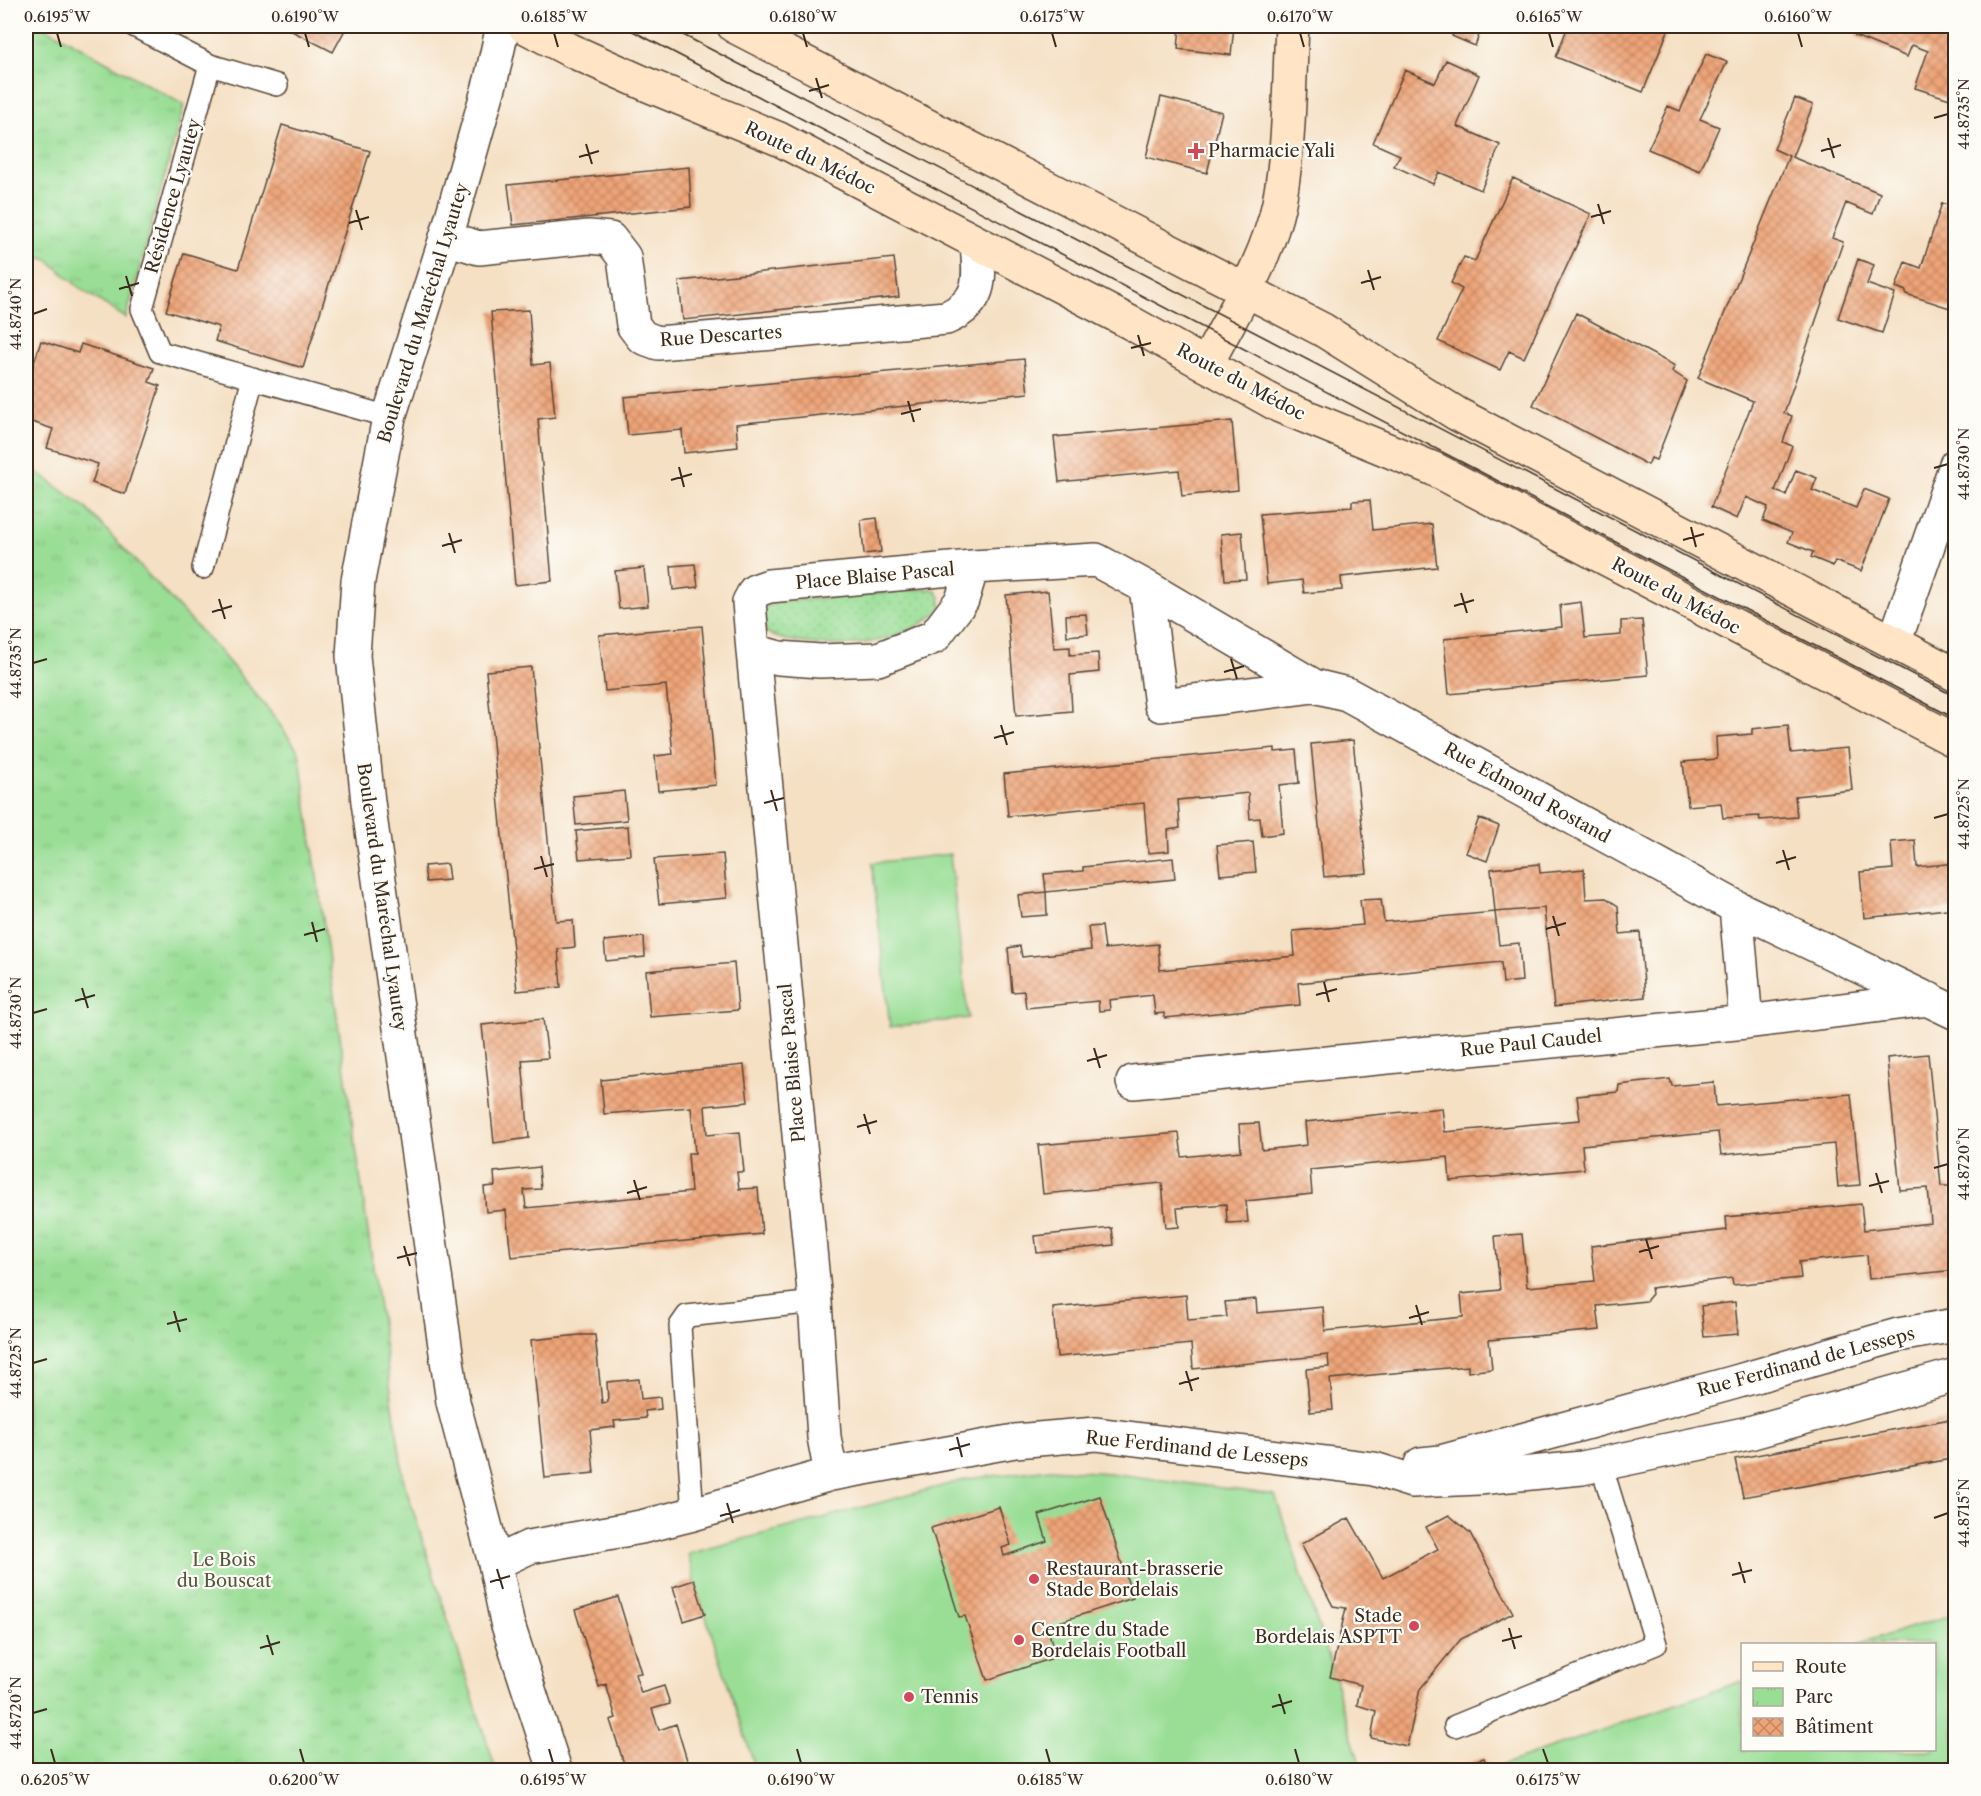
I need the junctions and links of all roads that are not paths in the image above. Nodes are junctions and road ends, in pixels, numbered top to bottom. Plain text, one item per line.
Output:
1 (134, 26) edge
2 (503, 26) edge
3 (524, 26) edge
4 (734, 26) edge
5 (1292, 26) edge
6 (210, 65) junction
7 (277, 85) dead end
8 (446, 238) junction
9 (977, 244) junction
10 (1246, 290) junction
11 (1206, 365) junction
12 (253, 378) junction
13 (389, 417) junction
14 (1956, 465) edge
15 (972, 567) junction
16 (203, 568) dead end
17 (1146, 587) junction
18 (1894, 642) junction
19 (753, 651) junction
20 (1956, 675) edge
21 (1314, 686) junction
22 (1956, 741) edge
23 (1736, 908) junction
24 (1942, 1006) edge
25 (1746, 1022) junction
26 (1133, 1082) dead end
27 (815, 1302) junction
28 (1956, 1325) edge
29 (1956, 1375) edge
30 (1658, 1402) junction
31 (1672, 1448) junction
32 (1601, 1464) junction
33 (1374, 1469) junction
34 (831, 1474) junction
35 (693, 1514) junction
36 (495, 1563) junction
37 (1455, 1726) dead end
38 (555, 1770) edge

1 - 6 lane
2 - 8 street, Boulevard du Maréchal Lyautey
3 - 9 main road, Route du Médoc
4 - 10 main road
5 - 10 main road
6 - 7 lane
6 - 12 lane, Résidence Lyautey
8 - 9 street, Rue Descartes
8 - 13 street, Boulevard du Maréchal Lyautey
9 - 11 main road, Route du Médoc
10 - 11 main road
10 - 18 main road
11 - 22 main road, Route du Médoc
12 - 13 lane, Résidence Lyautey
12 - 16 lane
13 - 36 street, Boulevard du Maréchal Lyautey
14 - 18 street
15 - 17 street, Rue Edmond Rostand
15 - 19 street, Place Blaise Pascal
15 - 19 street, Place Blaise Pascal
17 - 21 street, Rue Edmond Rostand
17 - 21 street, Rue Edmond Rostand
18 - 20 main road
19 - 27 street, Place Blaise Pascal
21 - 23 street, Rue Edmond Rostand
23 - 24 street, Rue Edmond Rostand
23 - 25 street
24 - 25 street, Rue Paul Caudel
25 - 26 street, Rue Paul Caudel
27 - 34 street, Place Blaise Pascal
27 - 35 lane
28 - 30 street, Rue Ferdinand de Lesseps
29 - 31 street, Rue Ferdinand de Lesseps
30 - 31 street
30 - 33 street, Rue Ferdinand de Lesseps
31 - 32 street, Rue Ferdinand de Lesseps
32 - 33 street, Rue Ferdinand de Lesseps
32 - 37 lane
33 - 34 street, Rue Ferdinand de Lesseps
34 - 35 street, Rue Ferdinand de Lesseps
35 - 36 street, Rue Ferdinand de Lesseps
36 - 38 street, Boulevard du Maréchal Lyautey

